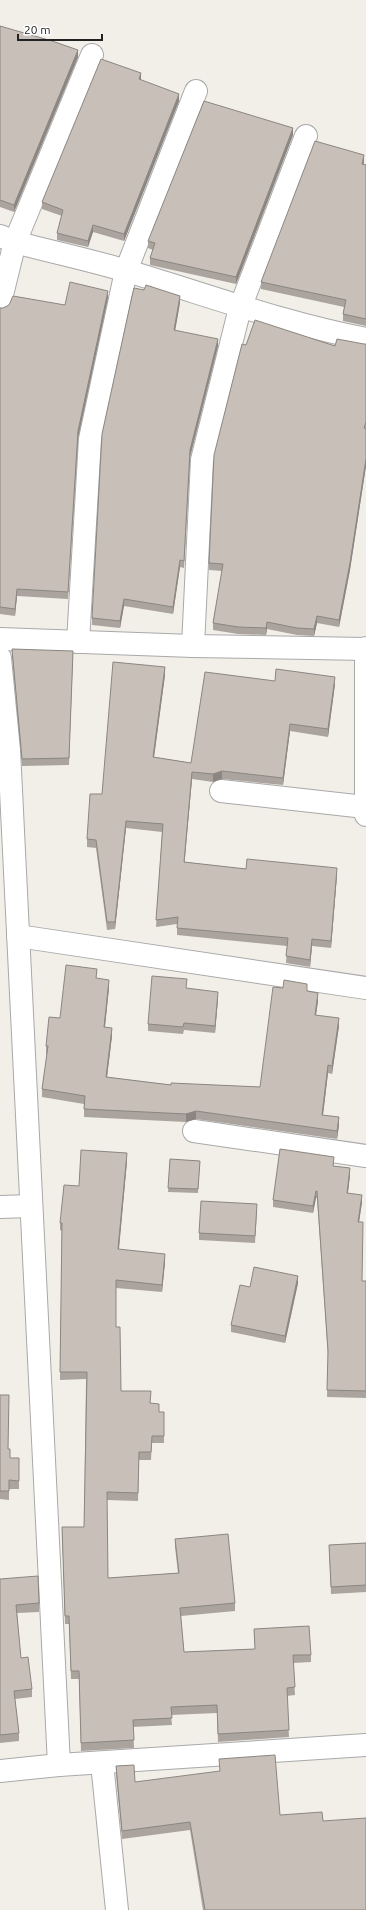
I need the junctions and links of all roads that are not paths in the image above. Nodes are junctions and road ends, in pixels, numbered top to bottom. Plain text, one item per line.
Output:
1 (92, 54) dead end
2 (196, 91) dead end
3 (306, 136) dead end
4 (8, 239) edge
5 (126, 271) junction
6 (0, 303) edge
7 (240, 308) junction
8 (366, 339) edge
9 (0, 639) edge
10 (78, 642) junction
11 (193, 646) junction
12 (366, 648) edge
13 (0, 658) edge
14 (221, 791) dead end
15 (366, 811) edge
16 (7, 848) edge
17 (18, 936) junction
18 (366, 988) edge
19 (194, 1132) dead end
20 (366, 1156) edge
21 (31, 1206) junction
22 (0, 1208) edge
23 (366, 1745) edge
24 (102, 1762) junction
25 (60, 1765) junction
26 (0, 1771) edge
27 (117, 1910) edge

1 - 4 street
2 - 5 street
3 - 7 street
4 - 5 street
4 - 6 street
5 - 7 street
5 - 10 street
7 - 8 street
7 - 11 street
9 - 10 street
10 - 11 street
11 - 12 street
12 - 15 street
13 - 16 street
14 - 15 street
16 - 17 street
17 - 18 street
17 - 21 street
19 - 20 street
21 - 22 street
21 - 25 street
23 - 24 street
24 - 25 street
24 - 27 street
25 - 26 street

